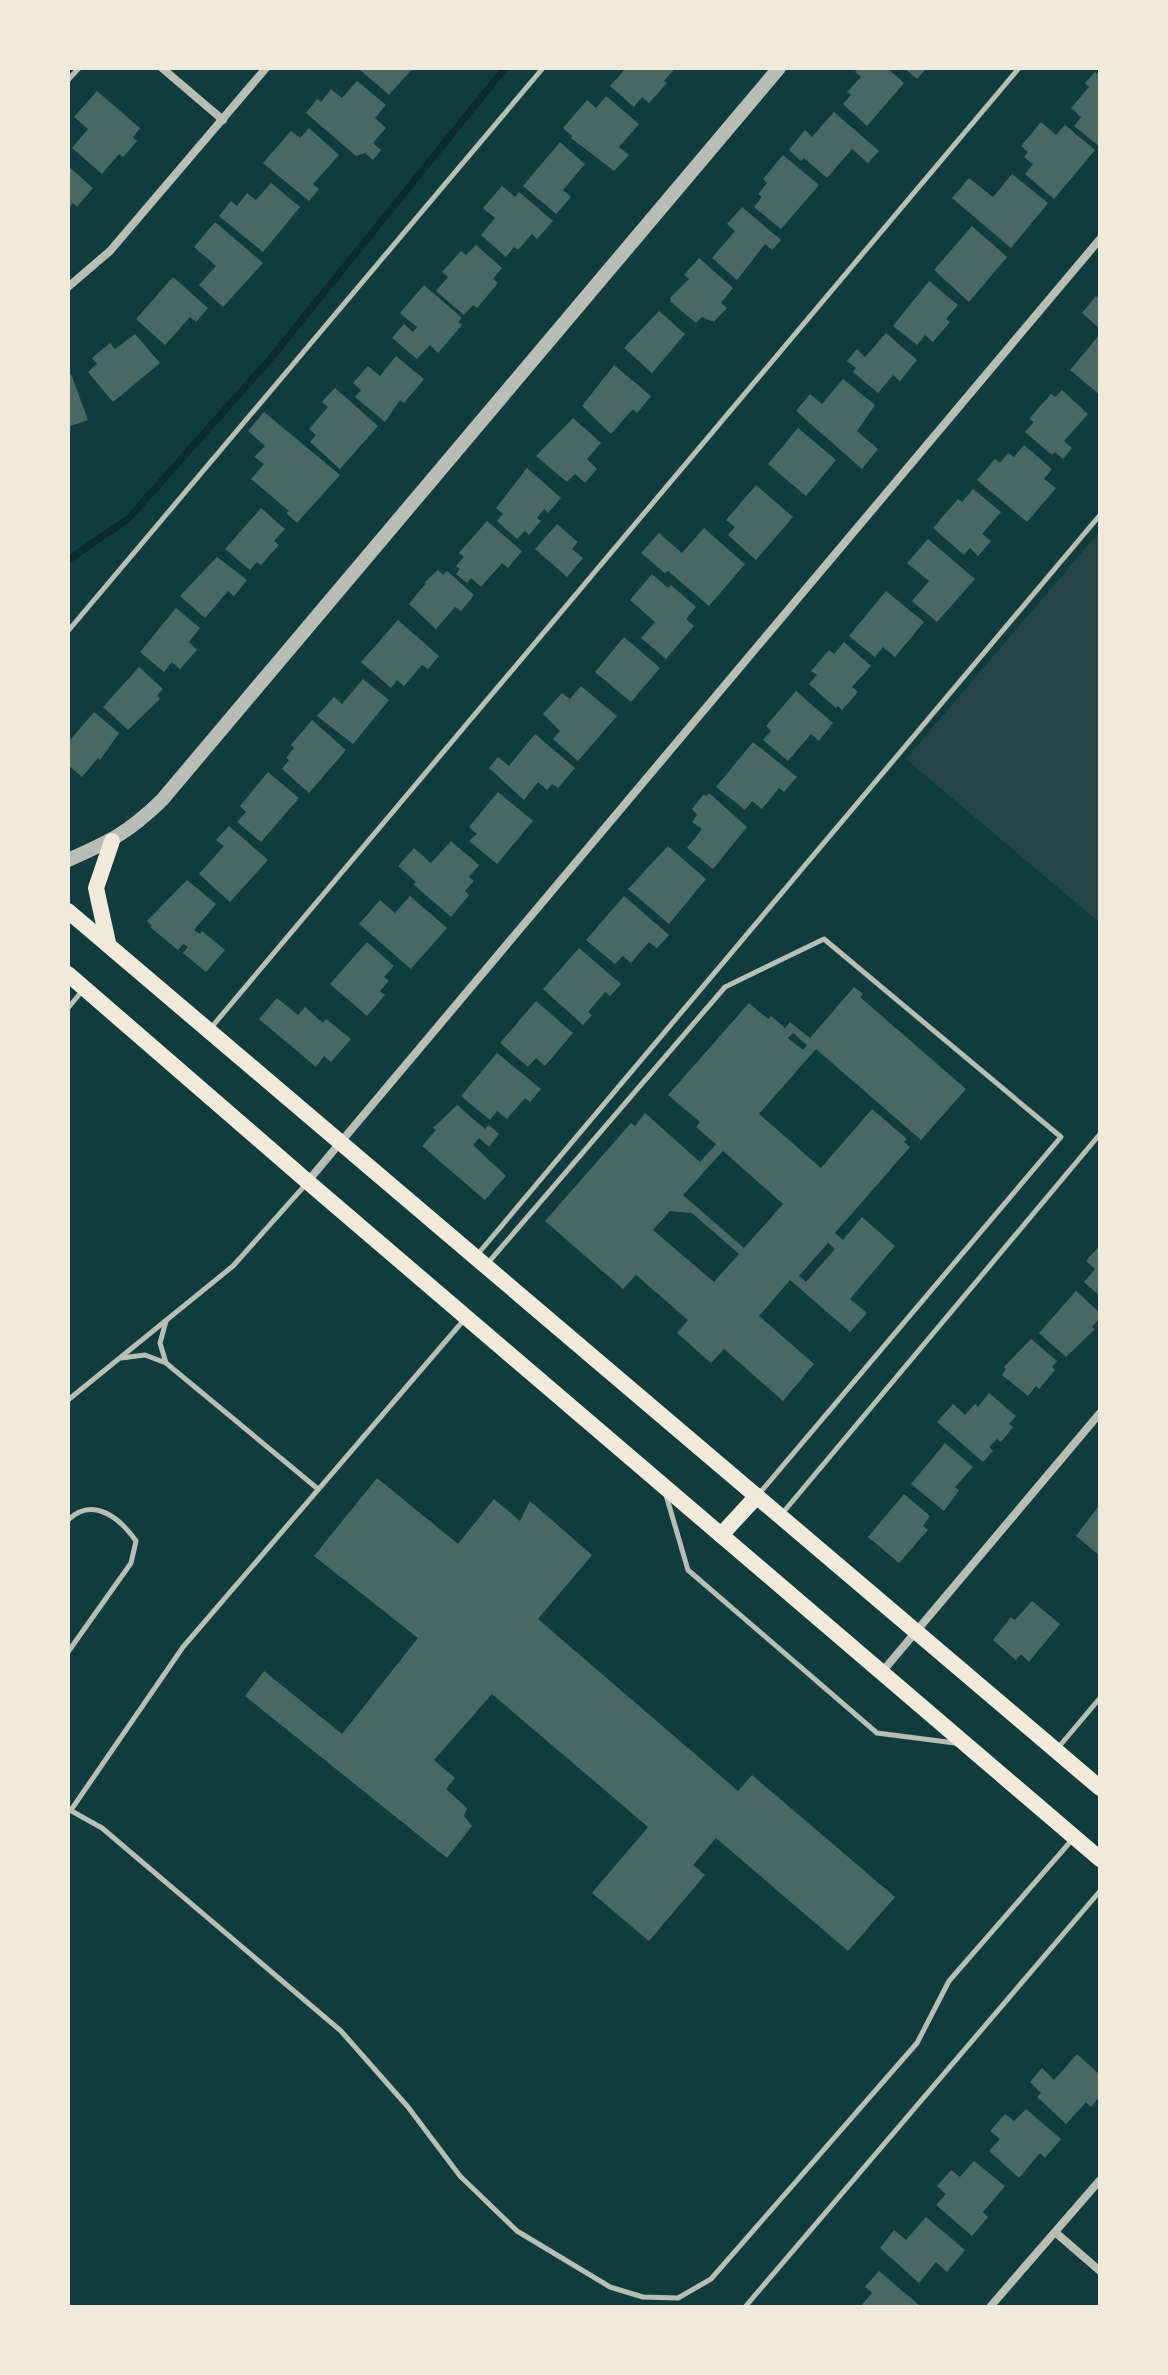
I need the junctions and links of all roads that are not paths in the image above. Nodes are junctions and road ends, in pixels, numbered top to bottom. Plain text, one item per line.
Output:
1 (79, 68) edge
2 (162, 68) edge
3 (266, 68) edge
4 (543, 68) edge
5 (779, 68) edge
6 (1019, 68) edge
7 (68, 80) edge
8 (223, 120) junction
9 (1100, 239) edge
10 (68, 287) edge
11 (1100, 515) edge
12 (68, 631) edge
13 (112, 841) junction
14 (68, 860) edge
15 (68, 911) edge
16 (108, 943) junction
17 (68, 974) edge
18 (84, 988) junction
19 (68, 1008) edge
20 (209, 1029) junction
21 (1100, 1134) edge
22 (341, 1142) junction
23 (308, 1182) junction
24 (481, 1261) junction
25 (466, 1317) junction
26 (166, 1321) junction
27 (120, 1358) junction
28 (166, 1363) junction
29 (68, 1400) edge
30 (1100, 1413) edge
31 (664, 1486) junction
32 (318, 1489) junction
33 (757, 1496) junction
34 (780, 1515) junction
35 (68, 1520) edge
36 (721, 1535) junction
37 (917, 1632) junction
38 (68, 1652) edge
39 (882, 1672) junction
40 (1100, 1698) edge
41 (967, 1745) junction
42 (1056, 1750) junction
43 (1100, 1788) edge
44 (70, 1809) edge
45 (1075, 1838) junction
46 (1100, 1859) edge
47 (1100, 1891) edge
48 (1100, 2180) edge
49 (1055, 2232) junction
50 (1100, 2271) edge
51 (745, 2307) edge
52 (990, 2307) edge

1 - 7 lane
2 - 8 street
3 - 8 street
4 - 12 lane
5 - 13 street
6 - 20 lane
8 - 10 street
9 - 22 street
11 - 24 lane
13 - 14 street
13 - 16 main road
15 - 16 main road
16 - 20 main road
17 - 18 main road
18 - 19 lane
18 - 23 main road
20 - 22 main road
21 - 34 lane
22 - 23 street
22 - 24 main road
23 - 25 main road
23 - 26 lane
24 - 33 main road
24 - 33 lane
25 - 31 main road
25 - 32 lane
26 - 27 lane
26 - 28 lane
27 - 28 lane
27 - 29 lane
28 - 32 lane
30 - 37 street
31 - 36 main road
31 - 41 lane
32 - 44 lane
33 - 34 main road
33 - 36 main road
34 - 37 main road
35 - 38 lane
36 - 39 main road
37 - 39 street
37 - 42 main road
39 - 41 main road
40 - 42 lane
41 - 45 main road
42 - 43 main road
44 - 45 lane
45 - 46 main road
47 - 51 lane
48 - 49 street
49 - 50 street
49 - 52 street

